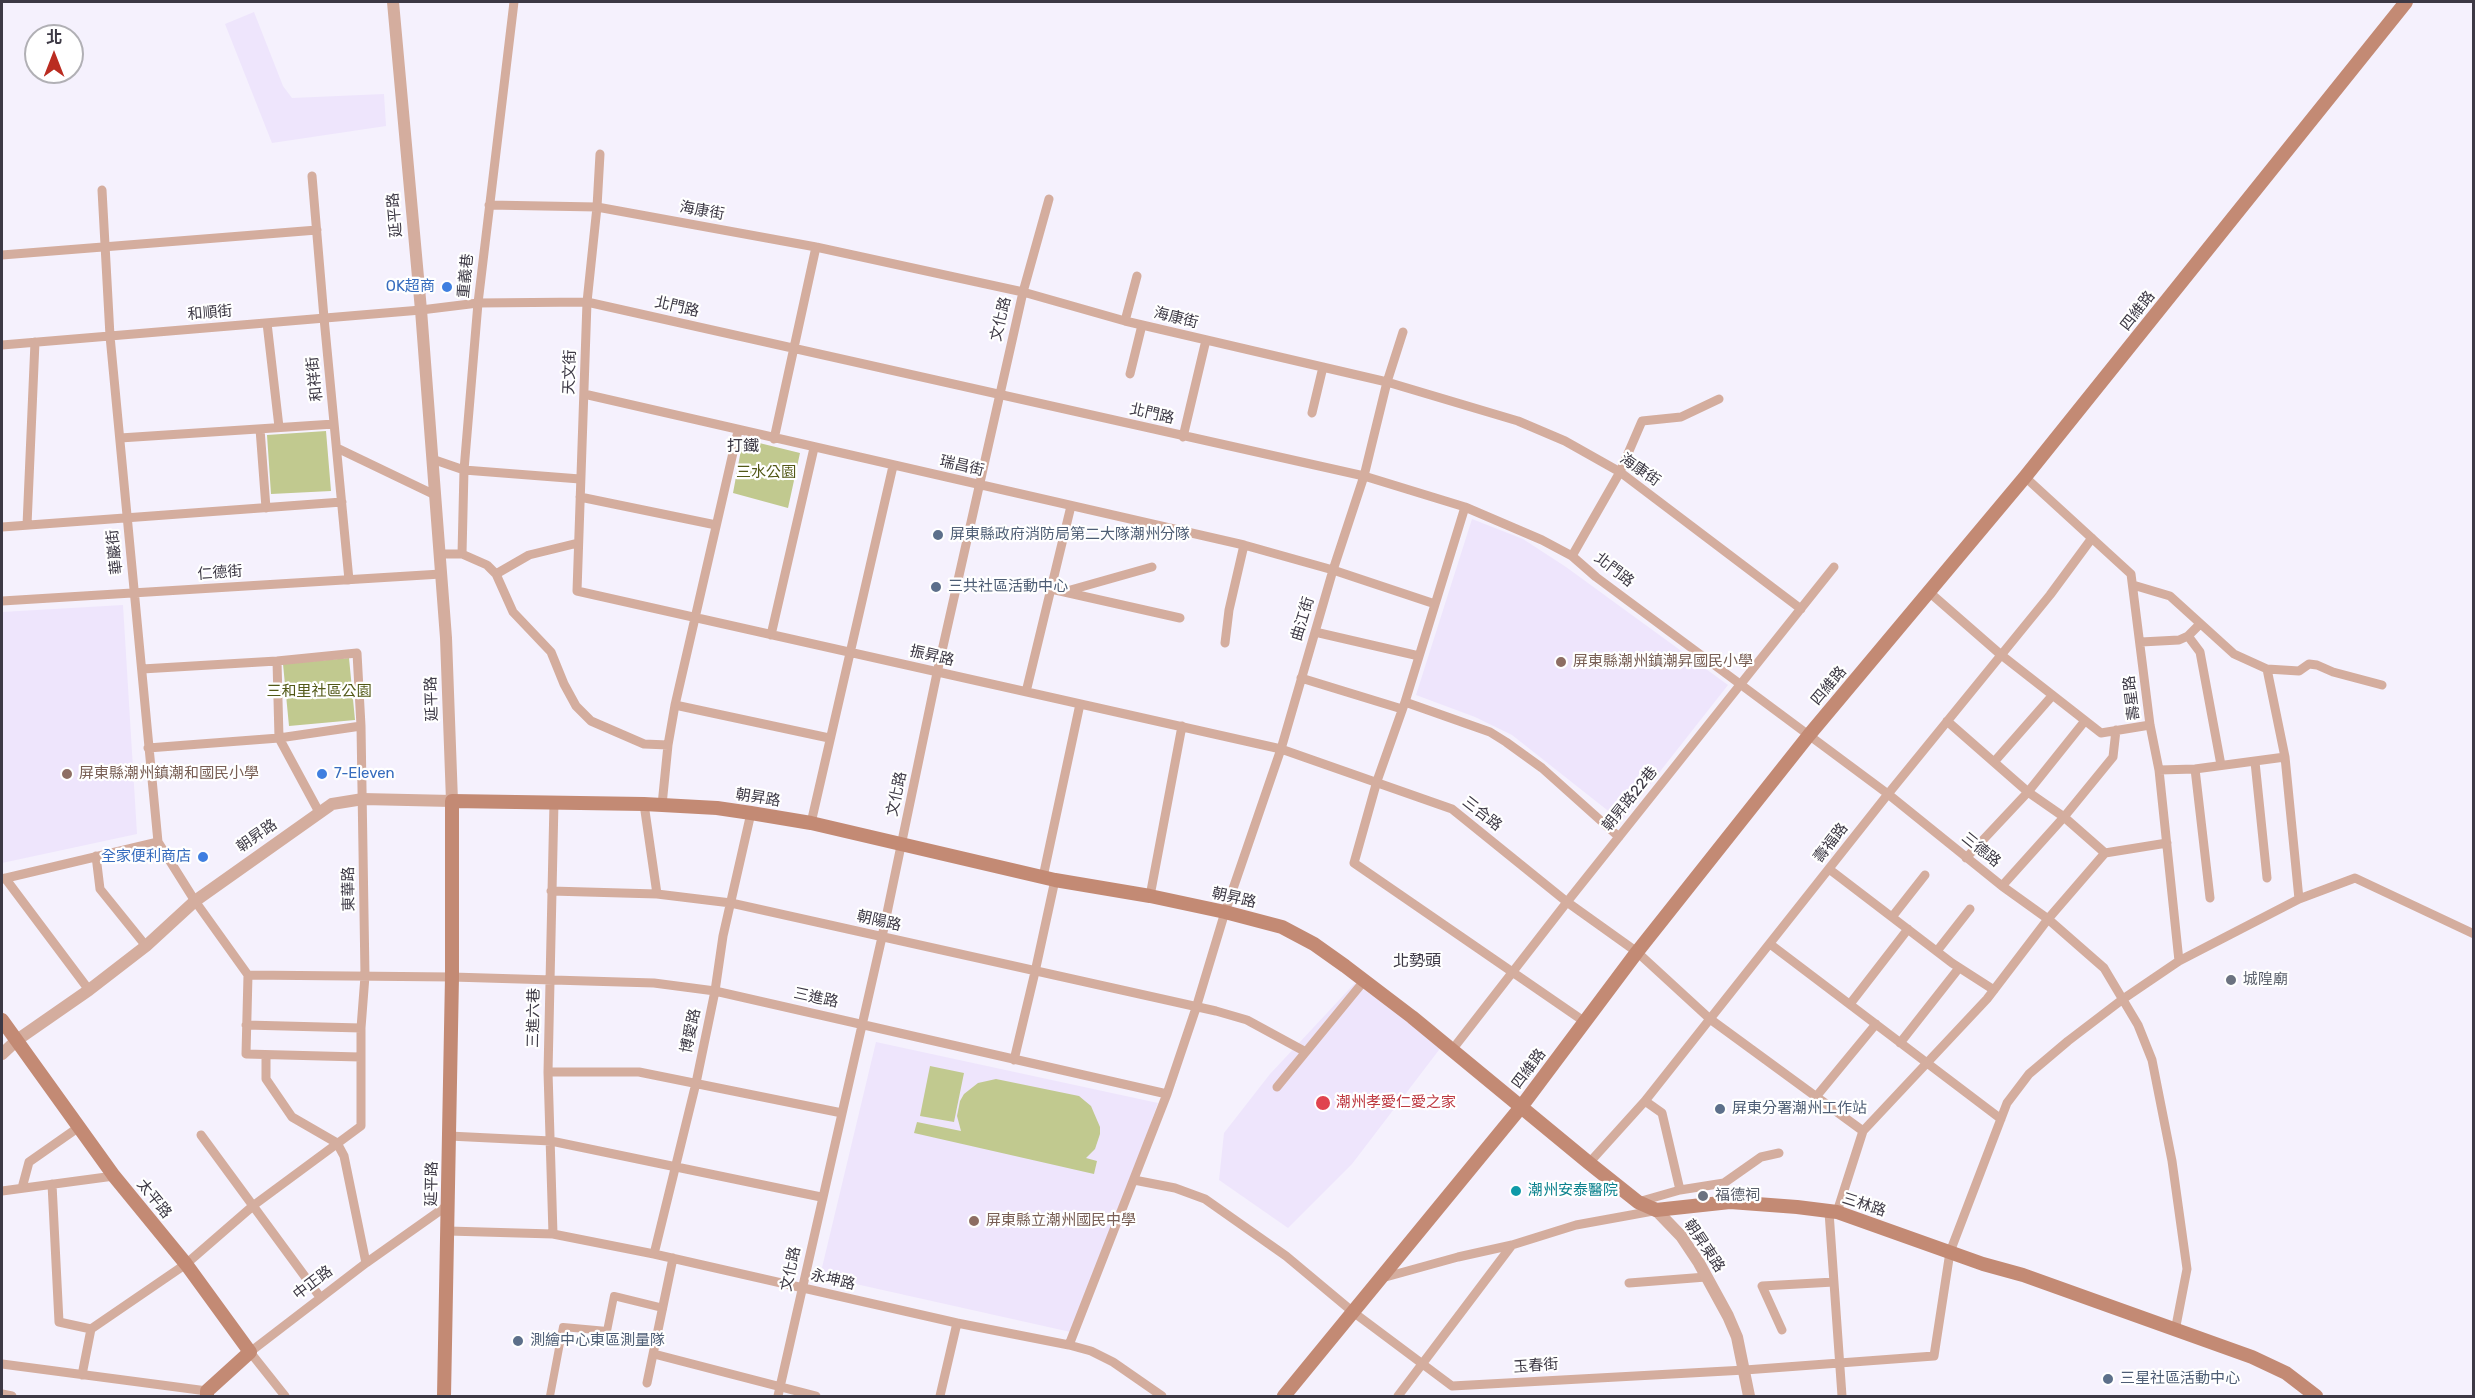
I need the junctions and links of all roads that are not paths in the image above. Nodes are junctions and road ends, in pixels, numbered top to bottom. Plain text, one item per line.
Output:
1 (393, 2) edge
2 (514, 2) edge
3 (2406, 2) edge
4 (600, 154) dead end
5 (312, 176) dead end
6 (102, 190) dead end
7 (1049, 199) dead end
8 (489, 205) junction
9 (597, 207) junction
10 (317, 230) junction
11 (105, 247) junction
12 (816, 247) junction
13 (2, 255) edge
14 (1137, 276) dead end
15 (1023, 292) junction
16 (586, 302) junction
17 (478, 303) junction
18 (421, 310) junction
19 (324, 318) junction
20 (1125, 321) junction
21 (267, 323) junction
22 (1142, 325) junction
23 (1403, 332) dead end
24 (110, 336) junction
25 (1206, 340) junction
26 (34, 342) junction
27 (2, 345) edge
28 (794, 348) junction
29 (1323, 367) junction
30 (1130, 374) dead end
31 (1387, 382) junction
32 (584, 394) junction
33 (1000, 394) junction
34 (1719, 399) dead end
35 (1312, 413) dead end
36 (334, 424) junction
37 (279, 427) junction
38 (260, 429) junction
39 (738, 431) junction
40 (1183, 437) junction
41 (120, 438) junction
42 (774, 439) junction
43 (337, 448) junction
44 (814, 448) junction
45 (432, 459) junction
46 (893, 466) junction
47 (464, 470) junction
48 (1620, 472) junction
49 (1364, 476) junction
50 (2025, 477) junction
51 (580, 479) junction
52 (979, 485) junction
53 (435, 495) junction
54 (580, 497) junction
55 (342, 502) junction
56 (1071, 506) junction
57 (1465, 507) junction
58 (266, 508) junction
59 (127, 517) junction
60 (27, 525) junction
61 (716, 525) junction
62 (2, 527) edge
63 (2092, 538) junction
64 (578, 543) junction
65 (1244, 545) junction
66 (440, 554) junction
67 (462, 554) junction
68 (1572, 556) junction
69 (1152, 567) dead end
70 (1833, 567) dead end
71 (1334, 570) junction
72 (441, 574) junction
73 (496, 574) junction
74 (350, 580) junction
75 (2133, 585) junction
76 (1051, 589) junction
77 (577, 591) joint
78 (1065, 592) junction
79 (1929, 592) junction
80 (135, 593) junction
81 (2, 601) edge
82 (1435, 604) junction
83 (1801, 609) junction
84 (694, 618) junction
85 (1180, 618) dead end
86 (2200, 624) junction
87 (1315, 632) junction
88 (771, 635) junction
89 (2188, 636) junction
90 (2141, 642) junction
91 (1225, 644) dead end
92 (850, 652) junction
93 (2000, 654) junction
94 (1419, 656) junction
95 (277, 661) junction
96 (142, 669) junction
97 (2267, 669) junction
98 (938, 673) junction
99 (1301, 678) junction
100 (1742, 684) junction
101 (2382, 685) dead end
102 (1026, 692) junction
103 (2052, 696) junction
104 (1080, 704) junction
105 (675, 705) junction
106 (1403, 705) junction
107 (1947, 721) junction
108 (2084, 722) junction
109 (2150, 725) junction
110 (361, 726) junction
111 (1182, 726) junction
112 (2116, 730) junction
113 (1809, 735) junction
114 (279, 738) junction
115 (829, 738) junction
116 (668, 745) junction
117 (148, 748) junction
118 (1281, 749) junction
119 (2285, 757) junction
120 (1994, 762) junction
121 (2255, 762) junction
122 (2221, 765) junction
123 (2195, 769) junction
124 (2159, 770) junction
125 (1377, 782) junction
126 (2028, 792) junction
127 (1888, 794) junction
128 (363, 799) junction
129 (452, 801) junction
130 (554, 802) junction
131 (644, 804) junction
132 (662, 805) junction
133 (320, 812) junction
134 (752, 813) junction
135 (2064, 817) junction
136 (811, 824) junction
137 (1619, 837) junction
138 (158, 842) junction
139 (2167, 843) junction
140 (902, 845) junction
141 (2105, 853) junction
142 (96, 856) junction
143 (1966, 858) junction
144 (1829, 869) junction
145 (1924, 875) dead end
146 (3, 878) edge
147 (1049, 879) junction
148 (2267, 879) dead end
149 (2002, 886) junction
150 (551, 891) junction
151 (657, 894) junction
152 (1149, 896) junction
153 (2210, 898) dead end
154 (2299, 899) junction
155 (195, 901) junction
156 (1567, 902) junction
157 (730, 903) junction
158 (1970, 909) dead end
159 (1225, 912) junction
160 (1892, 917) junction
161 (2048, 919) junction
162 (1908, 929) junction
163 (2474, 934) edge
164 (882, 936) junction
165 (1770, 944) junction
166 (146, 946) junction
167 (1937, 951) junction
168 (1637, 952) junction
169 (2179, 961) junction
170 (1959, 968) junction
171 (1035, 972) junction
172 (1512, 972) junction
173 (248, 975) junction
174 (364, 976) junction
175 (452, 977) junction
176 (549, 979) junction
177 (1364, 981) junction
178 (89, 990) junction
179 (1994, 990) junction
180 (714, 991) junction
181 (2123, 999) junction
182 (1850, 1004) junction
183 (1196, 1008) junction
184 (1710, 1019) junction
185 (2, 1020) edge
186 (1585, 1022) junction
187 (863, 1024) junction
188 (1876, 1024) junction
189 (246, 1025) junction
190 (361, 1028) junction
191 (17, 1040) junction
192 (1900, 1042) junction
193 (1452, 1050) junction
194 (1304, 1052) junction
195 (2, 1054) edge
196 (266, 1056) junction
197 (360, 1057) junction
198 (1014, 1060) junction
199 (1927, 1063) junction
200 (548, 1072) junction
201 (696, 1083) junction
202 (1277, 1087) dead end
203 (1167, 1094) junction
204 (1815, 1098) junction
205 (1645, 1101) junction
206 (1521, 1107) junction
207 (842, 1113) junction
208 (2001, 1119) junction
209 (79, 1127) junction
210 (1863, 1131) junction
211 (201, 1135) dead end
212 (449, 1136) junction
213 (551, 1141) junction
214 (337, 1143) junction
215 (1779, 1154) dead end
216 (1589, 1163) junction
217 (674, 1167) junction
218 (114, 1176) junction
219 (1134, 1180) junction
220 (1724, 1183) junction
221 (52, 1184) junction
222 (22, 1188) junction
223 (1680, 1190) junction
224 (2, 1191) edge
225 (821, 1197) junction
226 (1638, 1202) junction
227 (1730, 1202) junction
228 (254, 1205) junction
229 (448, 1205) junction
230 (1656, 1210) junction
231 (1833, 1212) junction
232 (448, 1231) junction
233 (554, 1234) junction
234 (1512, 1245) junction
235 (1950, 1252) junction
236 (654, 1254) junction
237 (673, 1258) junction
238 (366, 1263) junction
239 (186, 1264) junction
240 (1706, 1277) junction
241 (1378, 1279) junction
242 (1834, 1282) junction
243 (1629, 1283) dead end
244 (802, 1288) junction
245 (320, 1297) junction
246 (663, 1308) junction
247 (1353, 1312) junction
248 (957, 1323) junction
249 (91, 1329) junction
250 (1782, 1330) dead end
251 (2175, 1331) junction
252 (1069, 1345) junction
253 (250, 1352) junction
254 (654, 1354) junction
255 (1840, 1362) junction
256 (1424, 1363) junction
257 (2, 1364) edge
258 (1745, 1370) junction
259 (82, 1375) junction
260 (647, 1383) dead end
261 (779, 1392) edge
262 (2, 1394) edge
263 (207, 1394) edge
264 (12, 1396) edge
265 (285, 1396) edge
266 (444, 1396) edge
267 (550, 1396) edge
268 (816, 1396) edge
269 (940, 1396) edge
270 (1162, 1396) edge
271 (1284, 1396) edge
272 (1398, 1396) edge
273 (1749, 1396) edge
274 (1842, 1396) edge
275 (2316, 1396) edge

1 - 18 street, 延平路
2 - 8 street, 重義巷
3 - 50 main road, 四維路
4 - 9 street, 天文街
5 - 10 street, 和祥街
6 - 11 street, 華巖街
7 - 15 street, 文化路
8 - 9 street, 海康街
8 - 17 street, 重義巷
9 - 12 street, 海康街
9 - 16 street, 天文街
10 - 11 street
10 - 19 street, 和祥街
11 - 13 street
11 - 24 street, 華巖街
12 - 15 street, 海康街
12 - 28 street
14 - 20 street
15 - 20 street, 海康街
15 - 33 street, 文化路
16 - 17 street, 北門路
16 - 28 street, 北門路
16 - 32 street, 天文街
17 - 18 street, 北門路
17 - 47 street, 重義巷
18 - 19 street, 和順街
18 - 45 street, 延平路
19 - 21 street, 和順街
19 - 36 street, 和祥街
20 - 22 street, 海康街
21 - 24 street, 和順街
21 - 37 street
22 - 25 street, 海康街
22 - 30 street
23 - 31 street, 曲江街
24 - 26 street, 和順街
24 - 41 street, 華巖街
25 - 29 street, 海康街
25 - 40 street
26 - 27 street, 和順街
26 - 60 street
28 - 33 street, 北門路
28 - 42 street
29 - 31 street, 海康街
29 - 35 street
31 - 48 street, 海康街
31 - 49 street, 曲江街
32 - 39 street, 瑞昌街
32 - 51 street, 天文街
33 - 40 street, 北門路
33 - 52 street, 文化路
34 - 48 street
36 - 37 street
36 - 43 street, 和祥街
37 - 38 street
38 - 41 street
38 - 58 street
39 - 42 street, 瑞昌街
39 - 61 street
40 - 49 street, 北門路
41 - 59 street, 華巖街
42 - 44 street, 瑞昌街
43 - 53 street
43 - 55 street, 和祥街
44 - 46 street, 瑞昌街
44 - 88 street
45 - 47 street
45 - 53 street, 延平路
46 - 52 street, 瑞昌街
46 - 92 street
47 - 51 street
47 - 67 street, 重義巷
48 - 68 street
48 - 83 street, 海康街
49 - 57 street, 北門路
49 - 71 street, 曲江街
50 - 63 street, 壽星路
50 - 79 main road, 四維路
51 - 54 street, 天文街
52 - 56 street, 瑞昌街
52 - 98 street, 文化路
53 - 66 street, 延平路
54 - 61 street
54 - 64 street, 天文街
55 - 58 street
55 - 74 street, 和祥街
56 - 65 street, 瑞昌街
56 - 76 street
57 - 68 street, 北門路
57 - 82 street
58 - 59 street
59 - 60 street
59 - 80 street, 華巖街
60 - 62 street
61 - 84 street
63 - 75 street, 壽星路
63 - 93 street, 壽福路
64 - 73 street
64 - 77 street, 天文街
65 - 71 street, 瑞昌街
65 - 91 street
66 - 67 street
66 - 72 street, 延平路
67 - 73 street
68 - 100 street, 北門路
69 - 78 street
70 - 83 street, 朝昇路22巷
71 - 82 street, 瑞昌街
71 - 87 street, 曲江街
72 - 74 street, 仁德街
72 - 129 street, 延平路
73 - 116 street
74 - 80 street, 仁德街
75 - 86 street
75 - 90 street, 壽星路
76 - 78 street
76 - 102 street
77 - 84 street, 振昇路
78 - 85 street
79 - 93 street
79 - 113 main road, 四維路
80 - 81 street, 仁德街
80 - 96 street, 華巖街
82 - 94 street
83 - 100 street, 朝昇路22巷
84 - 88 street, 振昇路
84 - 105 street
86 - 89 street
86 - 97 street
87 - 94 street
87 - 99 street, 曲江街
88 - 92 street, 振昇路
89 - 90 street
89 - 122 street
90 - 109 street, 壽星路
92 - 98 street, 振昇路
92 - 115 street
93 - 103 street
93 - 107 street, 壽福路
94 - 106 street
95 - 96 street
95 - 110 street, 東華路
95 - 114 street
96 - 117 street, 華巖街
97 - 101 street
97 - 119 street
98 - 102 street, 振昇路
98 - 140 street, 文化路
99 - 106 street
99 - 118 street, 曲江街
100 - 113 street, 北門路
100 - 137 street, 朝昇路22巷
102 - 104 street, 振昇路
103 - 108 street
103 - 120 street
104 - 111 street, 振昇路
104 - 147 street
105 - 115 street
105 - 116 street
106 - 125 street
106 - 137 street
107 - 120 street
107 - 127 street, 壽福路
108 - 112 street
108 - 126 street
109 - 112 street
109 - 124 street, 壽星路
110 - 114 street
110 - 128 street, 東華路
111 - 118 street, 振昇路
111 - 152 street
112 - 135 street
113 - 127 street, 三德路
113 - 168 main road, 四維路
114 - 117 street
114 - 133 street
115 - 136 street
116 - 132 street
117 - 138 street, 華巖街
118 - 125 street, 三合路
118 - 159 street, 曲江街
119 - 121 street
119 - 154 street
120 - 126 street
121 - 122 street
121 - 148 street
122 - 123 street
123 - 124 street
123 - 153 street
124 - 139 street, 壽星路
125 - 156 street, 三合路
125 - 172 street
126 - 135 street
126 - 143 street
127 - 143 street, 三德路
127 - 144 street, 壽福路
128 - 129 street, 朝昇路
128 - 133 street, 朝昇路
128 - 174 street, 東華路
129 - 130 main road, 朝昇路
129 - 175 main road, 延平路
130 - 131 main road, 朝昇路
130 - 150 street, 三進六巷
131 - 132 main road, 朝昇路
131 - 151 street
132 - 134 main road, 朝昇路
133 - 155 street, 朝昇路
134 - 136 main road, 朝昇路
134 - 157 street, 博愛路
135 - 141 street
135 - 149 street
136 - 140 main road, 朝昇路
137 - 156 street, 朝昇路22巷
138 - 142 street
138 - 155 street, 華巖街
139 - 141 street
139 - 169 street, 壽星路
140 - 147 main road, 朝昇路
140 - 164 street, 文化路
141 - 161 street
142 - 146 street
142 - 166 street
143 - 149 street, 三德路
144 - 160 street
144 - 165 street, 壽福路
145 - 160 street
146 - 178 street
147 - 152 main road, 朝昇路
147 - 171 street
149 - 161 street, 三德路
150 - 151 street, 朝陽路
150 - 176 street, 三進六巷
151 - 157 street, 朝陽路
152 - 159 main road, 朝昇路
154 - 163 street
154 - 169 street
155 - 166 street, 朝昇路
155 - 173 street, 華巖街
156 - 168 street, 三合路
156 - 172 street, 朝昇路22巷
157 - 164 street, 朝陽路
157 - 180 street, 博愛路
158 - 167 street
159 - 177 main road, 朝昇路
159 - 183 street, 曲江街
160 - 162 street
161 - 179 street
161 - 181 street, 三德路
162 - 167 street
162 - 182 street
164 - 171 street, 朝陽路
164 - 187 street, 文化路
165 - 182 street
165 - 184 street, 壽福路
166 - 178 street, 朝昇路
167 - 170 street
168 - 184 street, 三合路
168 - 186 main road, 四維路
169 - 181 street
170 - 179 street
170 - 192 street
171 - 183 street, 朝陽路
171 - 198 street
172 - 186 street
172 - 193 street, 朝昇路22巷
173 - 174 street, 三進路
173 - 189 street
174 - 175 street, 三進路
174 - 190 street, 東華路
175 - 176 street, 三進路
175 - 212 main road, 延平路
176 - 180 street, 三進路
176 - 200 street, 三進六巷
177 - 193 main road, 朝昇路
177 - 194 street
178 - 191 street, 朝昇路
179 - 199 street
180 - 187 street, 三進路
180 - 201 street, 博愛路
181 - 208 street
181 - 251 street, 三德路
182 - 188 street
183 - 194 street, 朝陽路
183 - 203 street, 曲江街
184 - 204 street, 三合路
184 - 205 street, 壽福路
185 - 191 main road, 太平路
186 - 206 main road, 四維路
187 - 198 street, 三進路
187 - 207 street, 文化路
188 - 192 street
188 - 204 street
189 - 190 street
189 - 196 street
190 - 197 street, 東華路
191 - 195 street, 朝昇路
191 - 209 main road, 太平路
192 - 199 street
193 - 206 main road, 朝昇路
194 - 202 street
196 - 197 street
196 - 214 street
197 - 214 street, 東華路
198 - 203 street, 三進路
199 - 208 street
199 - 210 street
200 - 201 street
200 - 213 street, 三進六巷
201 - 207 street
201 - 217 street, 博愛路
203 - 219 street, 曲江街
204 - 210 street, 三合路
205 - 216 street, 壽福路
205 - 223 street
206 - 216 main road, 朝昇東路
206 - 241 main road, 四維路
207 - 225 street, 文化路
208 - 235 street
209 - 218 main road, 太平路
209 - 222 street
210 - 231 street
211 - 228 street
212 - 213 street
212 - 229 main road, 延平路
213 - 217 street
213 - 233 street, 三進六巷
214 - 228 street
214 - 238 street
215 - 220 street
216 - 226 main road, 朝昇東路
217 - 225 street
217 - 236 street, 博愛路
218 - 221 street
218 - 239 main road, 太平路
219 - 247 street, 玉春街
219 - 252 street, 曲江街
220 - 223 street
220 - 227 street
221 - 222 street
221 - 249 street
222 - 224 street
223 - 226 street
225 - 244 street, 文化路
226 - 230 main road, 朝昇東路
227 - 230 main road, 三林路
227 - 231 main road, 三林路
228 - 239 street
228 - 245 street
229 - 232 main road, 延平路
229 - 238 street, 中正路
230 - 234 street, 三林路
230 - 240 street, 朝昇東路
231 - 235 main road, 三林路
231 - 242 street
232 - 233 street, 永坤路
232 - 266 main road, 延平路
233 - 236 street, 永坤路
234 - 241 street, 三林路
234 - 256 street
235 - 251 main road, 三林路
235 - 255 street, 玉春街
236 - 237 street, 永坤路
237 - 244 street, 永坤路
237 - 246 street
238 - 245 street, 中正路
239 - 249 street
239 - 253 main road, 太平路
240 - 243 street
240 - 258 street, 朝昇東路
241 - 247 main road, 四維路
242 - 250 street
242 - 255 street
244 - 248 street, 永坤路
244 - 261 street, 文化路
245 - 253 street, 中正路
246 - 254 street
246 - 267 street
247 - 256 street, 玉春街
247 - 271 main road, 四維路
248 - 252 street, 永坤路
248 - 269 street
249 - 259 street
251 - 275 main road, 三林路
252 - 270 street, 永坤路
253 - 263 main road, 中正路
253 - 265 street, 太平路
254 - 260 street
254 - 261 street
255 - 258 street, 玉春街
255 - 274 street
256 - 258 street, 玉春街
256 - 272 street
257 - 259 street
258 - 273 street, 朝昇東路
259 - 263 street
261 - 268 street
262 - 264 street

